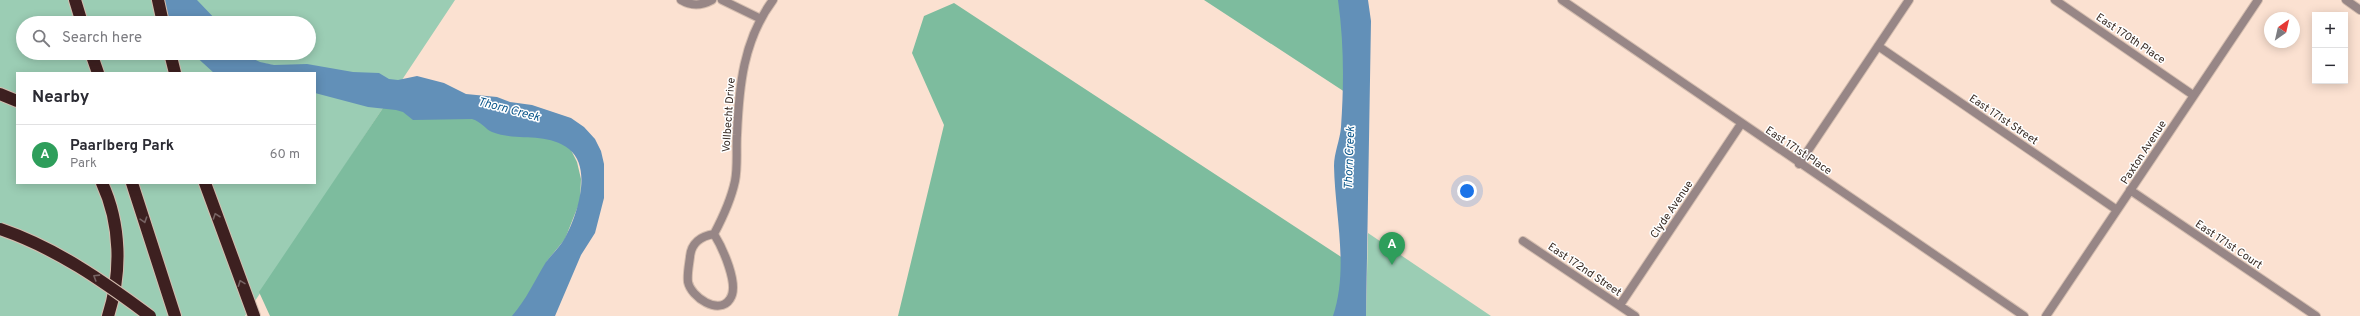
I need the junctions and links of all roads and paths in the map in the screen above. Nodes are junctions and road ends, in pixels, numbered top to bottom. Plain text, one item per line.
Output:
1 (75, 0) edge
2 (158, 0) edge
3 (681, 0) edge
4 (712, 0) edge
5 (722, 0) edge
6 (773, 0) edge
7 (1562, 0) edge
8 (1909, 0) edge
9 (2055, 0) edge
10 (2258, 0) edge
11 (2346, 0) edge
12 (2360, 10) edge
13 (80, 16) edge
14 (161, 16) edge
15 (759, 18) junction
16 (1878, 46) junction
17 (93, 60) edge
18 (172, 60) edge
19 (98, 72) edge
20 (175, 72) edge
21 (0, 94) edge
22 (2193, 95) junction
23 (16, 100) edge
24 (1741, 124) junction
25 (1799, 164) junction
26 (102, 184) edge
27 (132, 184) edge
28 (205, 184) edge
29 (2130, 190) junction
30 (2117, 210) junction
31 (0, 229) edge
32 (714, 234) junction
33 (1523, 240) dead end
34 (1620, 305) junction
35 (108, 316) edge
36 (150, 316) edge
37 (175, 316) edge
38 (254, 316) edge
39 (1635, 316) edge
40 (2024, 316) edge
41 (2046, 316) edge
42 (2316, 316) edge

1 - 13 highway
2 - 14 highway
3 - 4 street
5 - 15 street
6 - 15 street, Vollbecht Drive
7 - 24 street, East 171st Place
8 - 16 street
9 - 22 street, East 170th Place
10 - 22 street, Paxton Avenue
11 - 12 street
15 - 32 street, Vollbecht Drive
16 - 25 street
16 - 30 street, East 171st Street
17 - 19 highway
18 - 20 highway
21 - 23 highway
22 - 29 street, Paxton Avenue
24 - 25 street, East 171st Place
24 - 34 street, Clyde Avenue
25 - 40 street, East 171st Place
26 - 35 highway
27 -> 37 highway
38 -> 28 highway
29 - 30 street, Paxton Avenue
29 - 42 street, East 171st Court
30 - 41 street, Paxton Avenue
36 -> 31 highway, bridge
32 - 32 street
33 - 34 street, East 172nd Street
34 - 39 street, East 172nd Street

